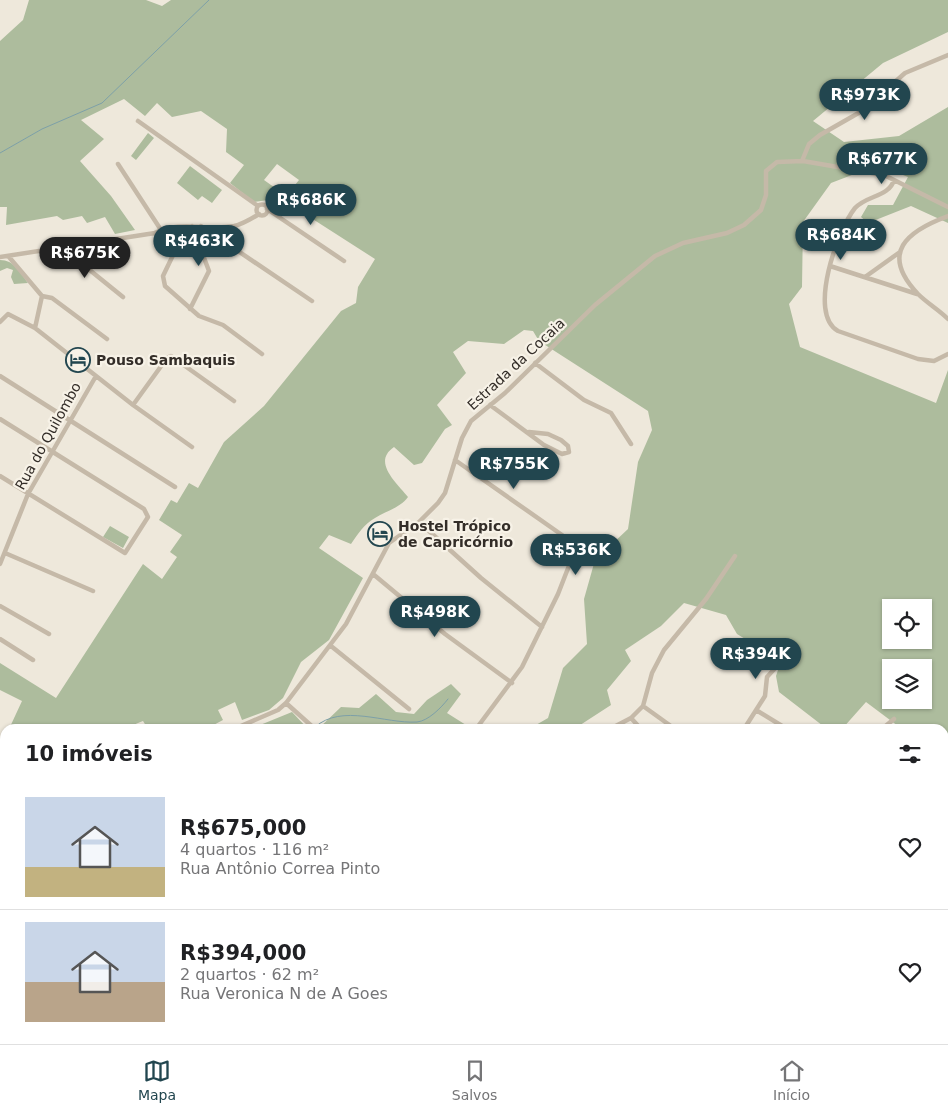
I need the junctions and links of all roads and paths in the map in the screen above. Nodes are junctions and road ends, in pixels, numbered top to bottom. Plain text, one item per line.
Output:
1 (948, 55) edge
2 (138, 122) dead end
3 (803, 161) junction
4 (118, 164) dead end
5 (894, 180) junction
6 (258, 206) junction
7 (948, 208) edge
8 (267, 209) junction
9 (259, 214) junction
10 (948, 216) edge
11 (192, 226) junction
12 (200, 226) junction
13 (161, 230) junction
14 (155, 233) junction
15 (60, 246) junction
16 (900, 252) junction
17 (9, 256) junction
18 (0, 257) edge
19 (344, 261) dead end
20 (830, 266) junction
21 (865, 278) junction
22 (919, 294) junction
23 (42, 296) junction
24 (123, 296) dead end
25 (312, 302) dead end
26 (190, 309) junction
27 (948, 319) edge
28 (0, 322) edge
29 (35, 328) junction
30 (107, 340) dead end
31 (262, 354) dead end
32 (948, 354) edge
33 (535, 363) junction
34 (0, 376) edge
35 (96, 376) junction
36 (234, 401) dead end
37 (133, 405) junction
38 (490, 405) junction
39 (0, 419) edge
40 (70, 421) junction
41 (529, 432) junction
42 (631, 444) dead end
43 (192, 447) dead end
44 (52, 452) junction
45 (455, 460) junction
46 (0, 476) edge
47 (176, 487) dead end
48 (28, 494) junction
49 (419, 522) junction
50 (5, 553) junction
51 (735, 556) dead end
52 (0, 562) edge
53 (373, 574) junction
54 (93, 591) dead end
55 (0, 606) edge
56 (542, 627) junction
57 (49, 634) dead end
58 (0, 639) edge
59 (331, 646) junction
60 (33, 660) dead end
61 (777, 666) dead end
62 (512, 683) junction
63 (286, 703) junction
64 (643, 706) junction
65 (408, 709) dead end
66 (756, 710) junction
67 (631, 718) junction
68 (894, 718) dead end
69 (246, 724) edge
70 (309, 724) edge
71 (480, 724) edge
72 (620, 724) edge
73 (636, 724) edge
74 (668, 724) edge
75 (747, 724) edge
76 (779, 724) edge
77 (887, 724) edge

1 - 3 street
2 - 6 street
3 - 5 street, Estrada da Cocaia
3 - 33 street, Estrada da Cocaia
4 - 13 street
5 - 7 street, Estrada da Cocaia
5 - 20 street
6 - 8 street
6 - 9 street
8 - 9 street
8 - 19 street
9 - 12 street
10 - 16 street
11 - 12 street
11 - 13 street
11 - 26 street
12 - 25 street
13 - 14 street
14 - 15 street
14 - 26 street
15 - 17 street
15 - 24 street
16 - 21 street
16 - 22 street
17 - 18 street
17 - 23 street
20 - 21 street
20 - 32 street
21 - 22 street
22 - 27 street
23 - 29 street
23 - 30 street
26 - 31 street
28 - 29 street
29 - 35 street
33 - 38 street, Estrada da Cocaia
33 - 42 street
34 - 40 street
35 - 37 street
35 - 40 street, Rua do Quilombo
36 - 37 street
37 - 43 street
38 - 41 street
38 - 45 street, Estrada da Cocaia
39 - 44 street
40 - 44 street, Rua do Quilombo
40 - 47 street
41 - 41 street
44 - 48 street, Rua do Quilombo
44 - 48 street
45 - 49 street, Estrada da Cocaia
45 - 56 street
46 - 48 street
48 - 50 street, Rua do Quilombo
49 - 53 street, Estrada da Cocaia
49 - 56 street
50 - 52 street, Rua do Quilombo
50 - 54 street
51 - 64 street
53 - 59 street, Estrada da Cocaia
53 - 62 street
55 - 57 street
56 - 62 street
58 - 60 street
59 - 63 street, Estrada da Cocaia
59 - 65 street
61 - 66 street
62 - 71 street
63 - 69 street, Estrada da Cocaia
63 - 70 street
64 - 67 street
64 - 74 street
66 - 75 street
66 - 76 street
67 - 72 street
67 - 73 street
68 - 77 street

